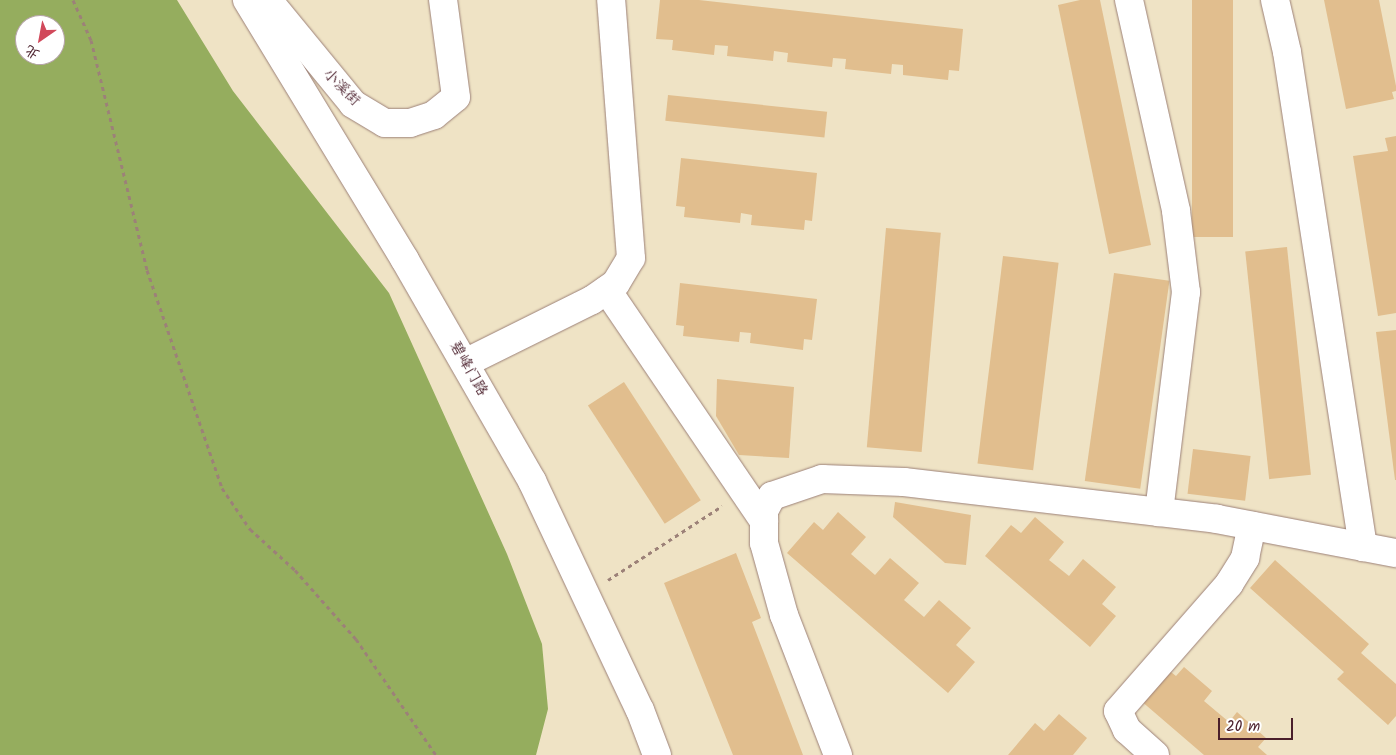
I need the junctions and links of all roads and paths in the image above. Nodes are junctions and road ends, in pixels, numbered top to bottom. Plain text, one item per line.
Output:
1 (73, 0) edge
2 (247, 0) edge
3 (268, 0) edge
4 (443, 0) edge
5 (611, 0) edge
6 (1128, 0) edge
7 (1275, 0) edge
8 (607, 290) junction
9 (465, 363) junction
10 (744, 492) junction
11 (1159, 512) junction
12 (764, 522) junction
13 (1252, 526) junction
14 (1363, 547) junction
15 (1396, 553) edge
16 (585, 594) junction
17 (436, 755) edge
18 (657, 755) edge
19 (838, 755) edge
20 (1155, 755) edge

1 - 17 path
2 - 9 street, 碧峰门路
3 - 4 street, 小溪街
5 - 8 street
6 - 11 street
7 - 14 street
8 - 9 street
8 - 10 street
9 - 16 street, 碧峰门路
10 - 12 street
10 - 16 path
11 - 12 street
11 - 13 street
12 - 19 street
13 - 14 street
13 - 20 street
14 - 15 street
16 - 18 street, 碧峰门路

